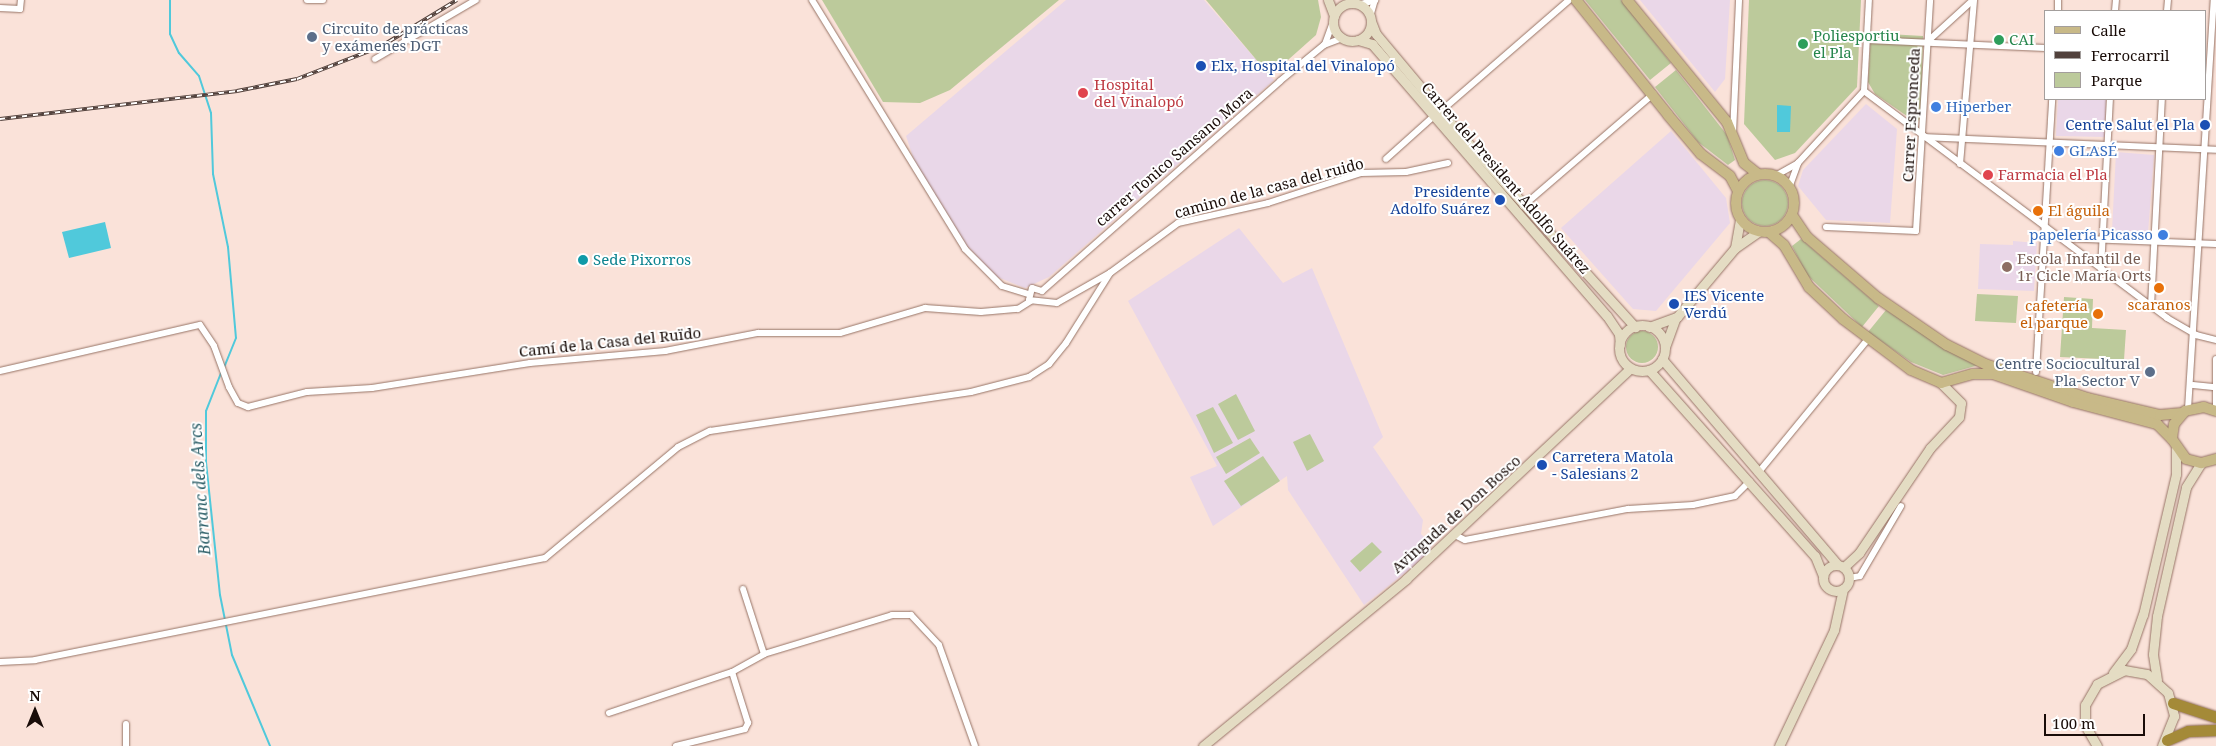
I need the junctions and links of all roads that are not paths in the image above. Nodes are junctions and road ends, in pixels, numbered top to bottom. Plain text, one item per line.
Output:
1 (21, 0) edge
2 (307, 0) edge
3 (323, 0) edge
4 (476, 0) edge
5 (812, 0) edge
6 (1328, 0) edge
7 (1375, 0) edge
8 (1569, 0) edge
9 (1576, 0) edge
10 (1627, 0) edge
11 (1740, 0) edge
12 (1869, 0) edge
13 (1930, 0) edge
14 (1973, 0) edge
15 (2214, 0) edge
16 (1354, 3) edge
17 (0, 8) edge
18 (1334, 19) junction
19 (1370, 19) junction
20 (1342, 38) junction
21 (1358, 40) junction
22 (1867, 40) junction
23 (1928, 42) junction
24 (1970, 44) junction
25 (1324, 45) junction
26 (2044, 48) edge
27 (2211, 57) edge
28 (375, 59) dead end
29 (1864, 91) junction
30 (1654, 94) junction
31 (2052, 100) edge
32 (2110, 100) edge
33 (2162, 100) edge
34 (1438, 114) junction
35 (1733, 134) junction
36 (1922, 136) junction
37 (1963, 136) junction
38 (2049, 141) junction
39 (2108, 143) junction
40 (2160, 146) junction
41 (2206, 149) junction
42 (2216, 150) edge
43 (1386, 159) dead end
44 (1448, 163) dead end
45 (1798, 163) junction
46 (1960, 164) junction
47 (1758, 174) junction
48 (1775, 176) junction
49 (1789, 188) junction
50 (1738, 191) junction
51 (1523, 206) junction
52 (1792, 215) junction
53 (1740, 219) junction
54 (1826, 227) dead end
55 (2044, 227) junction
56 (1758, 232) junction
57 (1770, 233) junction
58 (2061, 238) junction
59 (2103, 238) junction
60 (2155, 241) junction
61 (2201, 244) junction
62 (2216, 244) edge
63 (1734, 248) junction
64 (2101, 269) junction
65 (1110, 273) junction
66 (1042, 292) junction
67 (1028, 294) junction
68 (1035, 302) junction
69 (2151, 306) junction
70 (1677, 317) junction
71 (1635, 327) junction
72 (1648, 327) junction
73 (2196, 335) junction
74 (1868, 339) junction
75 (2216, 340) edge
76 (1620, 345) junction
77 (1665, 347) junction
78 (1662, 359) junction
79 (2216, 360) edge
80 (1631, 368) junction
81 (2216, 369) edge
82 (1649, 370) junction
83 (0, 371) edge
84 (2036, 372) dead end
85 (1941, 383) junction
86 (2193, 385) junction
87 (2213, 387) junction
88 (2216, 410) edge
89 (2185, 411) junction
90 (2174, 444) junction
91 (2216, 458) edge
92 (2201, 463) junction
93 (1758, 473) junction
94 (1750, 481) junction
95 (1901, 506) dead end
96 (1455, 535) junction
97 (1841, 566) junction
98 (1823, 576) junction
99 (1849, 578) junction
100 (1843, 588) junction
101 (743, 589) dead end
102 (1830, 589) junction
103 (1840, 610) junction
104 (764, 654) junction
105 (0, 662) edge
106 (732, 672) junction
107 (2113, 673) junction
108 (2157, 680) junction
109 (2173, 703) junction
110 (609, 713) dead end
111 (2210, 717) edge
112 (126, 724) dead end
113 (2216, 730) edge
114 (2164, 743) edge
115 (126, 746) edge
116 (678, 746) edge
117 (976, 746) edge
118 (1203, 746) edge
119 (1780, 746) edge
120 (2097, 746) edge

1 - 17 street
2 - 3 street
4 - 28 street
5 - 67 street
6 - 18 main road
7 - 16 street
7 - 19 street
8 - 34 street
9 - 30 main road
10 - 35 main road
11 - 35 street
12 - 22 street
13 - 23 street, Carrer Espronceda
14 - 23 street
14 - 24 street
15 - 27 street
16 - 18 main road
16 - 19 main road
18 - 20 main road
18 - 25 street, carrer Tonico Sansano Mora
19 - 21 main road
19 - 34 main road, Carrer del President Adolfo Suárez
20 - 21 main road
20 - 25 street, carrer Tonico Sansano Mora
21 - 34 main road, Carrer del President Adolfo Suárez
22 - 23 street
22 - 29 street
23 - 24 street
23 - 36 street, Carrer Espronceda
24 - 26 street
24 - 37 street
25 - 66 street, carrer Tonico Sansano Mora
27 - 41 street
29 - 36 street
29 - 45 street
30 - 50 main road
30 - 51 street
31 - 38 street
32 - 39 street
33 - 40 street
34 - 43 street
34 - 51 main road, Carrer del President Adolfo Suárez
34 - 76 main road, Carrer del President Adolfo Suárez
35 - 47 main road
36 - 37 street
36 - 46 street
36 - 54 street, Carrer Espronceda
37 - 38 street
37 - 46 street
38 - 39 street
38 - 55 street
39 - 40 street
39 - 59 street
40 - 41 street
40 - 60 street
41 - 42 street
41 - 61 street
44 - 65 street, camino de la casa del ruido
45 - 48 street
45 - 49 street
46 - 55 street
47 - 48 main road
47 - 50 main road
48 - 49 main road
49 - 52 main road
50 - 53 main road
51 - 71 main road, Carrer del President Adolfo Suárez
52 - 57 main road
52 - 89 main road
53 - 56 main road
53 - 63 main road
55 - 58 street
55 - 84 street
56 - 57 main road
56 - 63 main road
57 - 74 main road
58 - 59 street
58 - 64 street
59 - 60 street
59 - 64 street
60 - 61 street
60 - 69 street
61 - 62 street
61 - 73 street
63 - 70 main road
64 - 69 street
65 - 68 street, Camí de la Casa del Ruïdo
65 - 105 street
66 - 67 street
66 - 68 street
67 - 68 street
68 - 83 street, Camí de la Casa del Ruïdo
69 - 73 street
70 - 72 main road
70 - 77 main road
71 - 72 main road
71 - 76 main road
72 - 77 main road
73 - 75 street
73 - 86 street
74 - 85 main road
74 - 93 street
76 - 80 main road
77 - 78 main road
78 - 82 main road
78 - 93 main road
79 - 81 street
80 - 82 main road
80 - 96 main road, Avinguda de Don Bosco
81 - 87 street
82 - 94 main road
85 - 90 main road
85 - 97 main road
86 - 87 street
86 - 89 street
87 - 88 street
88 - 89 main road
89 - 90 main road
90 - 92 main road
90 - 107 main road
91 - 92 main road
92 - 108 main road
93 - 97 main road
94 - 96 street
94 - 98 main road
95 - 99 street
96 - 118 main road, Avinguda de Don Bosco
97 - 98 main road
97 - 99 main road
98 - 102 main road
99 - 100 main road
100 - 102 main road
100 - 103 main road
101 - 104 street
102 - 103 main road
103 - 119 main road
104 - 106 street
104 - 117 street
106 - 110 street
106 - 116 street
107 - 108 main road
107 - 120 main road
108 - 109 main road
109 - 111 highway
109 - 114 main road
112 - 115 street
113 - 114 highway

